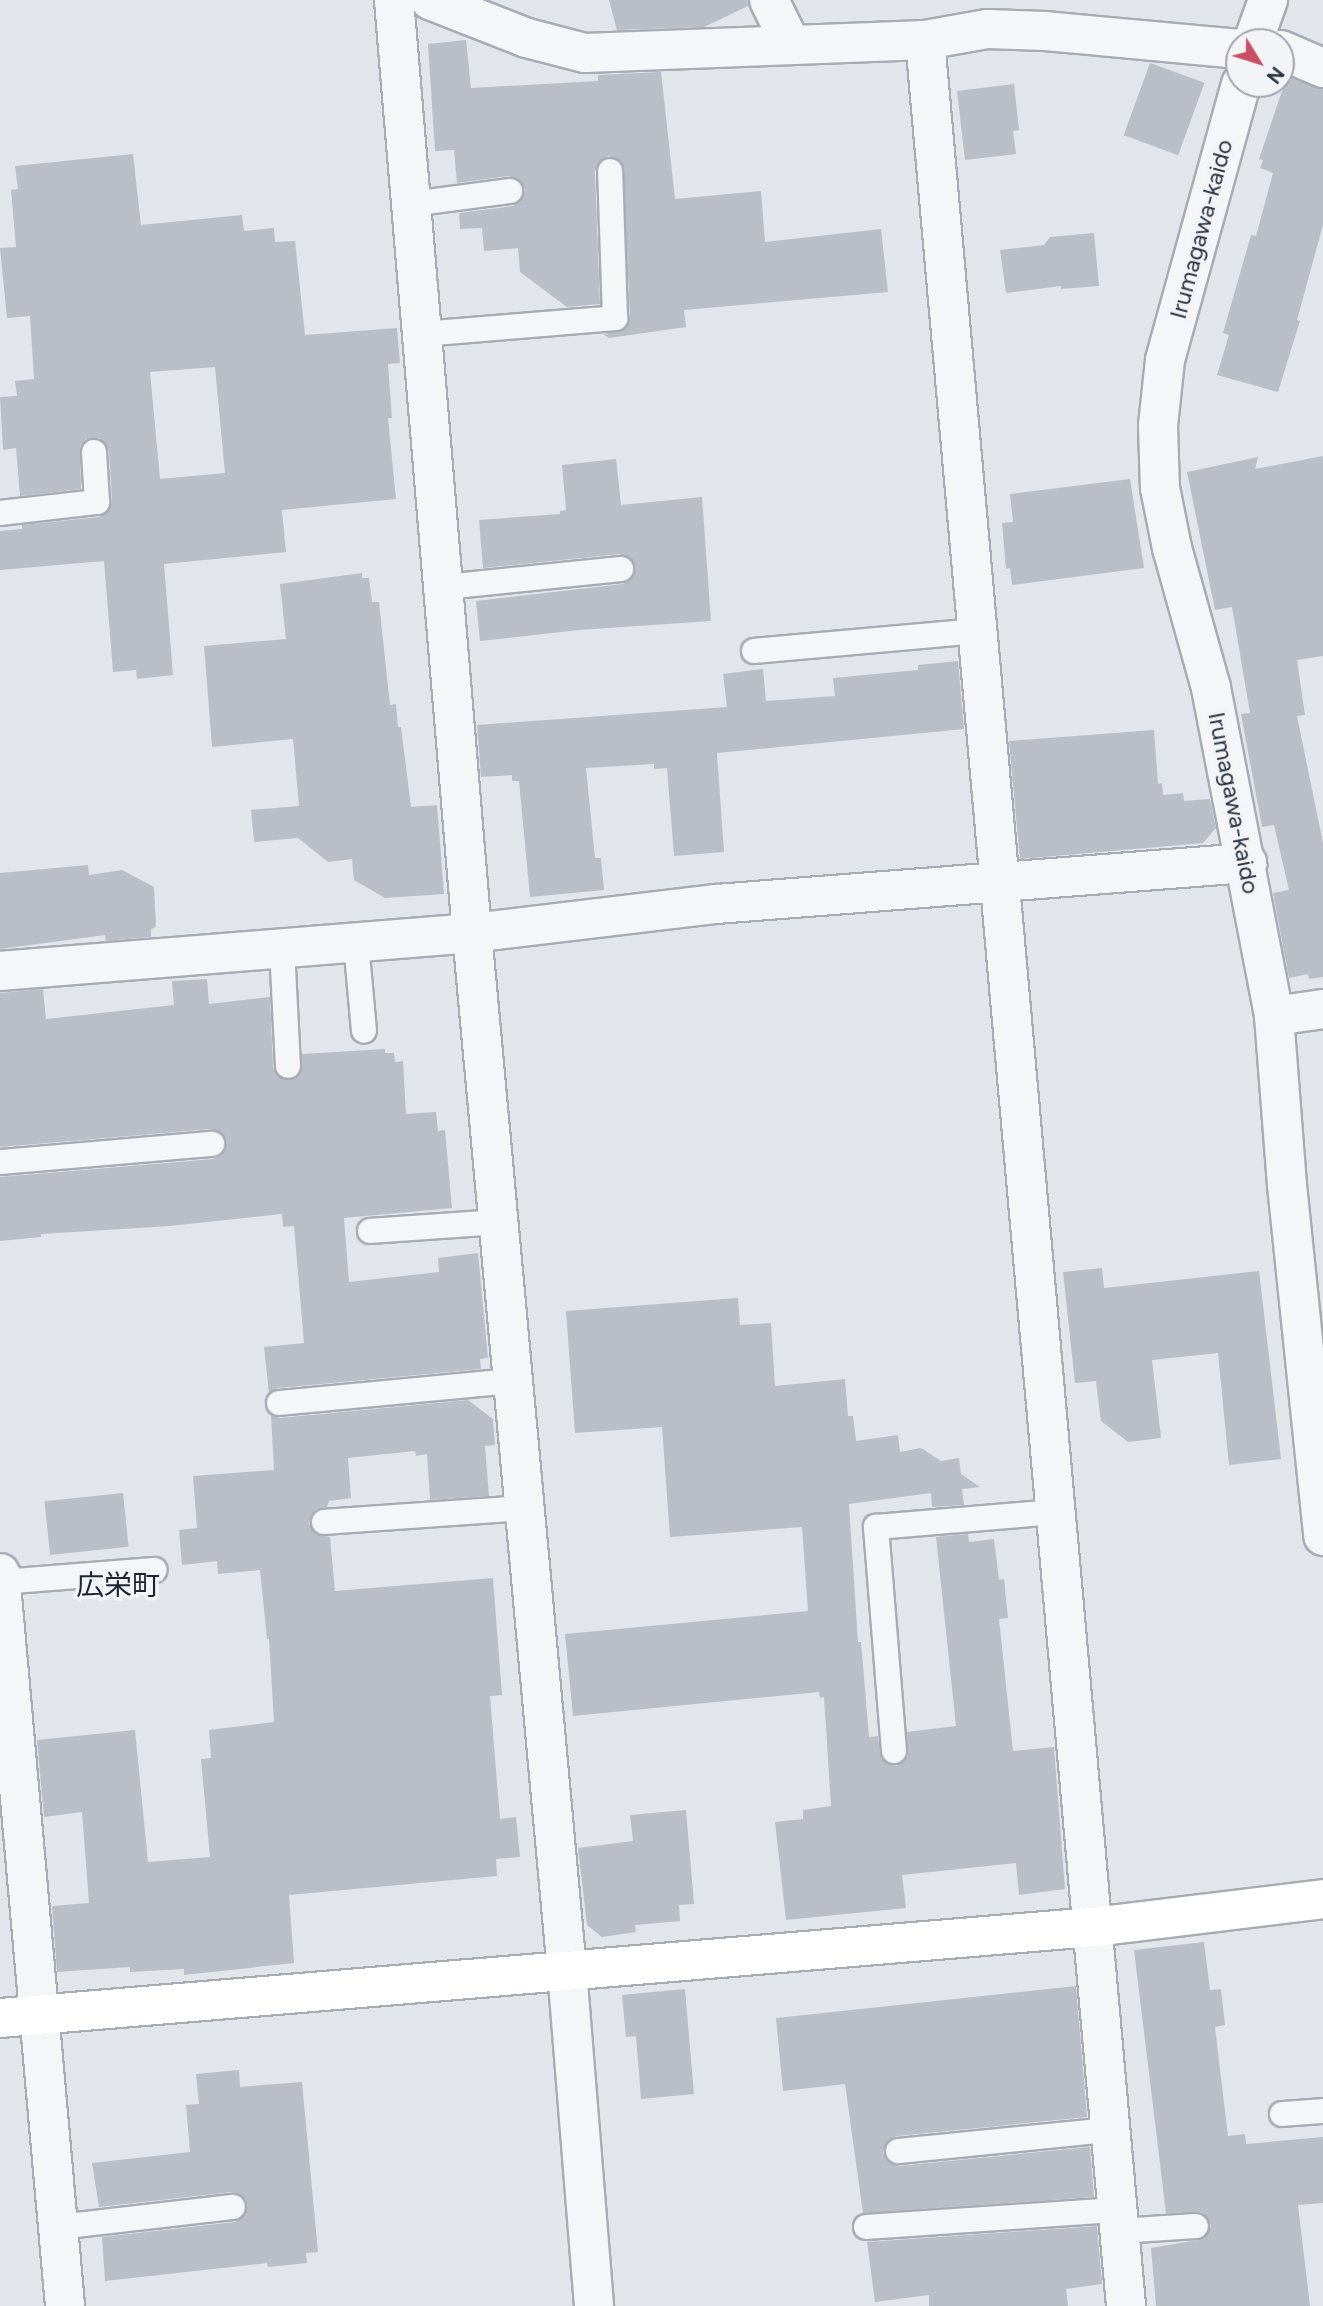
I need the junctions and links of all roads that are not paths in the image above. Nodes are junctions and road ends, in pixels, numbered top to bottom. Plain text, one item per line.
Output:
1 (394, 0) edge
2 (430, 0) edge
3 (769, 0) edge
4 (1268, 0) edge
5 (1262, 28) edge
6 (925, 40) junction
7 (1225, 42) edge
8 (791, 45) junction
9 (1295, 58) edge
10 (1323, 68) edge
11 (1237, 98) edge
12 (610, 171) dead end
13 (510, 191) dead end
14 (411, 204) junction
15 (422, 334) junction
16 (94, 452) dead end
17 (0, 513) edge
18 (621, 569) dead end
19 (444, 587) junction
20 (977, 632) junction
21 (754, 651) dead end
22 (1247, 863) junction
23 (997, 882) junction
24 (472, 933) junction
25 (356, 943) junction
26 (282, 948) junction
27 (0, 971) edge
28 (1323, 1009) edge
29 (1274, 1016) junction
30 (363, 1031) dead end
31 (288, 1066) dead end
32 (212, 1144) dead end
33 (0, 1162) edge
34 (498, 1222) junction
35 (370, 1231) dead end
36 (513, 1381) junction
37 (279, 1403) dead end
38 (524, 1508) junction
39 (1055, 1512) junction
40 (324, 1522) dead end
41 (1323, 1536) edge
42 (155, 1570) dead end
43 (0, 1573) edge
44 (1, 1582) edge
45 (3, 1629) edge
46 (894, 1751) dead end
47 (1323, 1899) edge
48 (1093, 1927) junction
49 (567, 1970) junction
50 (40, 2014) junction
51 (0, 2018) edge
52 (1323, 2112) edge
53 (1282, 2114) dead end
54 (1110, 2130) junction
55 (898, 2151) dead end
56 (233, 2207) dead end
57 (1118, 2221) junction
58 (1196, 2226) dead end
59 (59, 2227) junction
60 (866, 2227) dead end
61 (65, 2306) edge
62 (594, 2306) edge
63 (1126, 2306) edge

1 - 14 street
2 - 8 street
3 - 8 street
4 - 5 street
6 - 7 street
6 - 8 street
6 - 20 street
9 - 10 street
11 - 22 street, Irumagawa-kaido
12 - 15 lane
13 - 14 lane
14 - 15 street
15 - 19 street
16 - 17 lane
18 - 19 lane
19 - 24 street
20 - 21 lane
20 - 23 street
22 - 23 street
22 - 29 street, Irumagawa-kaido
23 - 24 street
23 - 39 street
24 - 25 street
24 - 34 street
25 - 26 street
25 - 30 lane
26 - 27 street
26 - 31 lane
28 - 29 street
29 - 41 street, Irumagawa-kaido
32 - 33 lane
34 - 35 lane
34 - 36 street
36 - 37 lane
36 - 38 street
38 - 40 lane
38 - 49 street
39 - 46 lane
39 - 48 street
42 - 44 lane
43 - 44 street
44 - 45 street
45 - 50 street
47 - 48 street
48 - 49 street
48 - 54 street
49 - 50 street
49 - 62 street
50 - 51 street
50 - 59 street
52 - 53 lane
54 - 55 lane
54 - 57 street
56 - 59 lane
57 - 58 lane
57 - 60 lane
57 - 63 street
59 - 61 street

